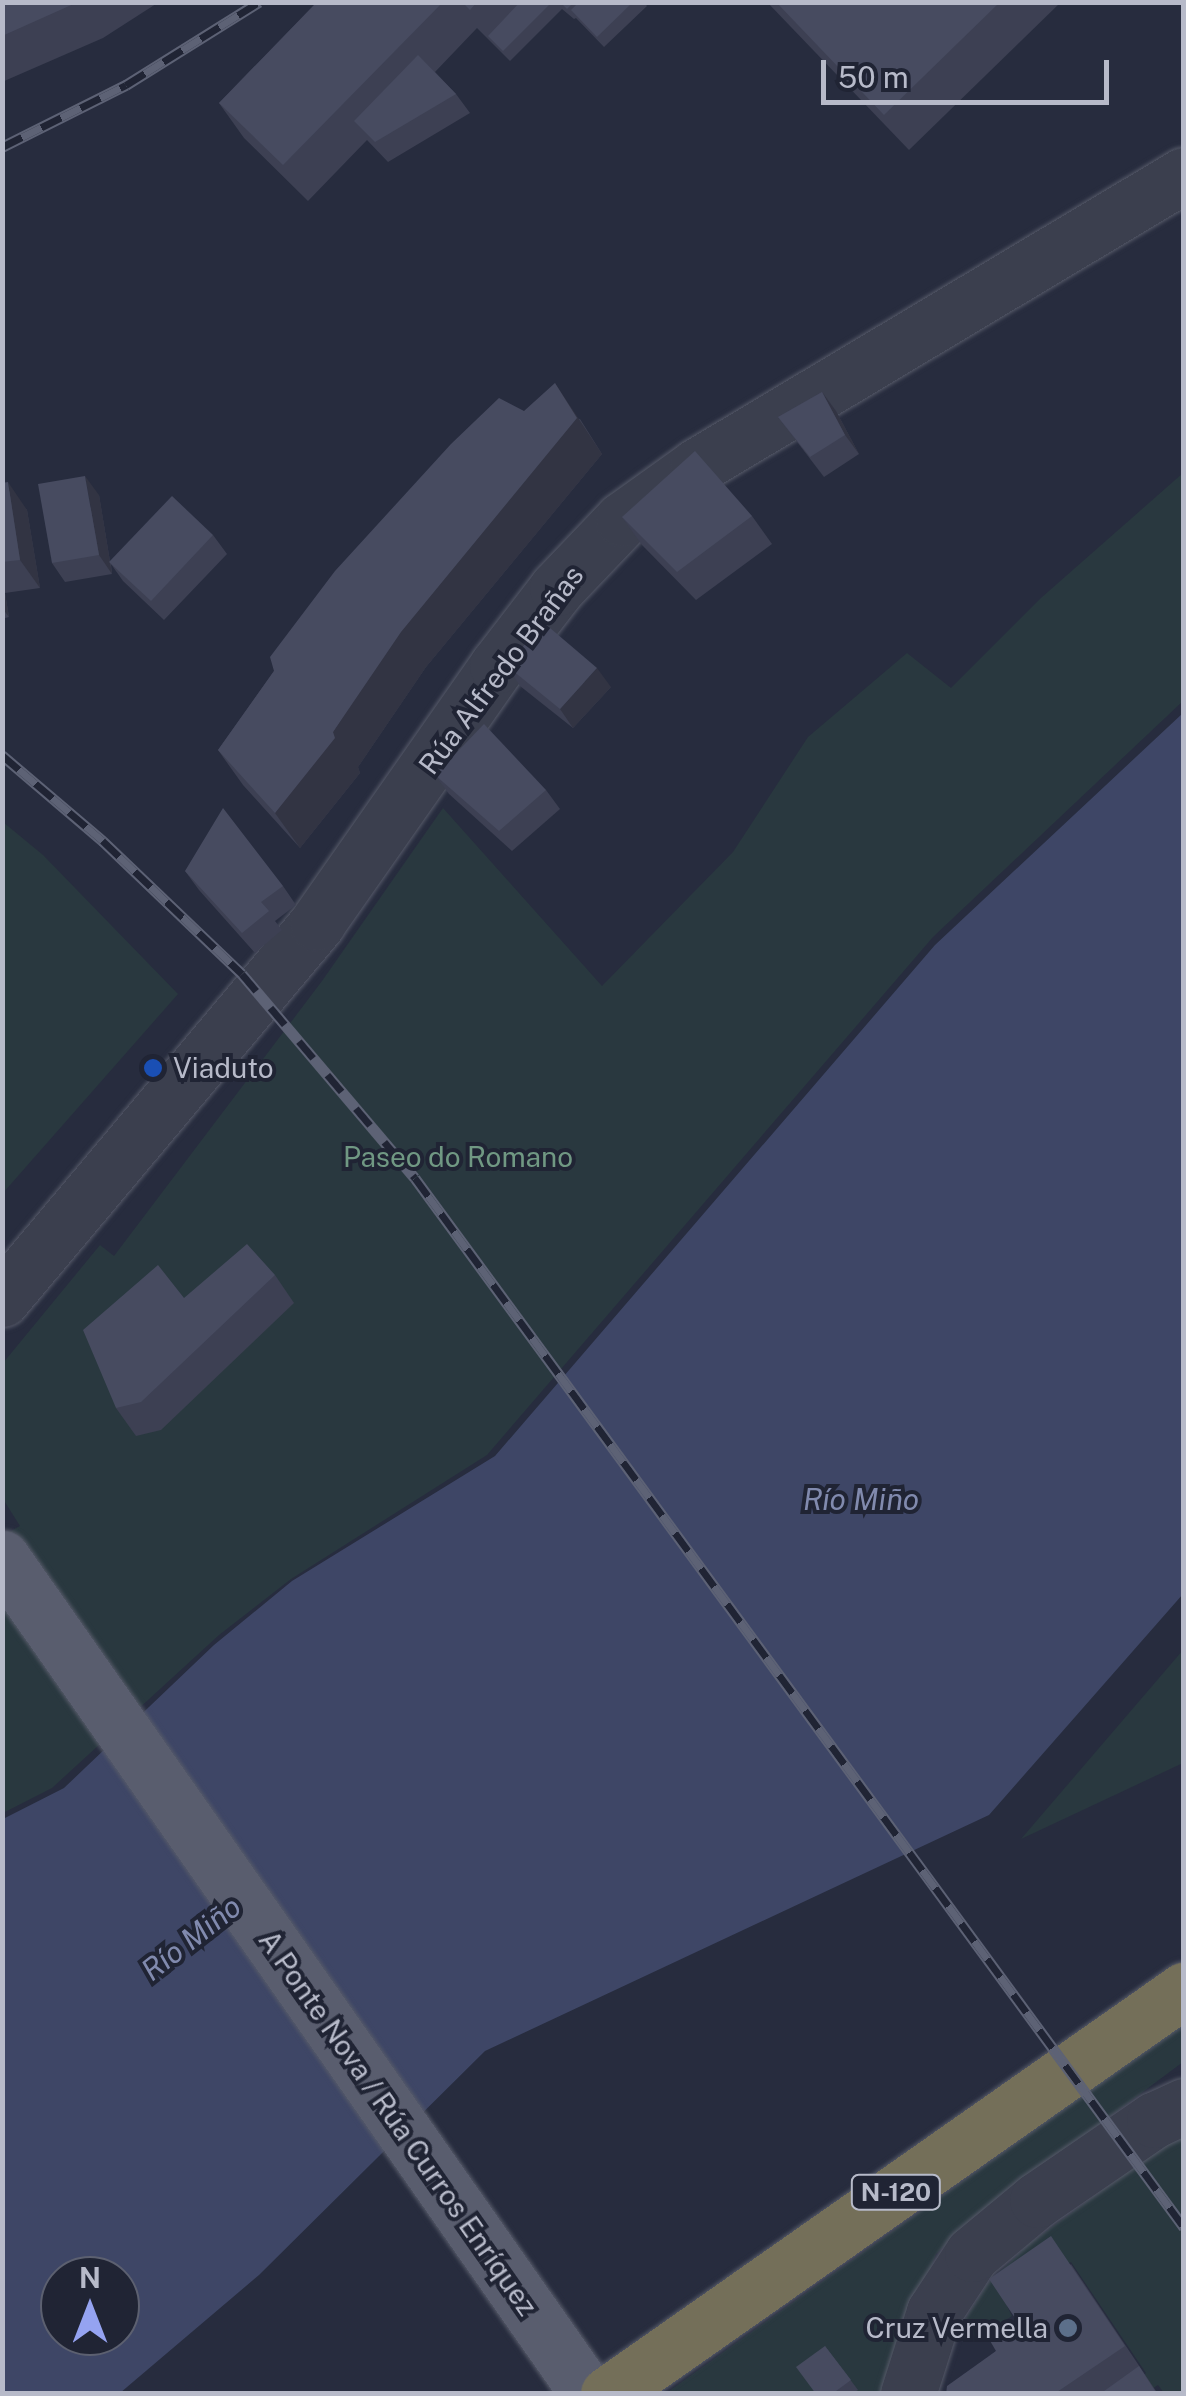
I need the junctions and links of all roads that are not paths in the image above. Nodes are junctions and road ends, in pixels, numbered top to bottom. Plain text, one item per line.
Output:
1 (1184, 175) edge
2 (4, 1293) edge
3 (2, 1558) edge
4 (1184, 1990) edge
5 (1184, 2106) edge
6 (588, 2394) edge
7 (608, 2394) edge
8 (908, 2394) edge

1 - 2 street, Rúa Alfredo Brañas
3 - 6 main road, A Ponte Nova / Rúa Curros Enríquez
4 - 7 highway, N-120
5 - 8 street

